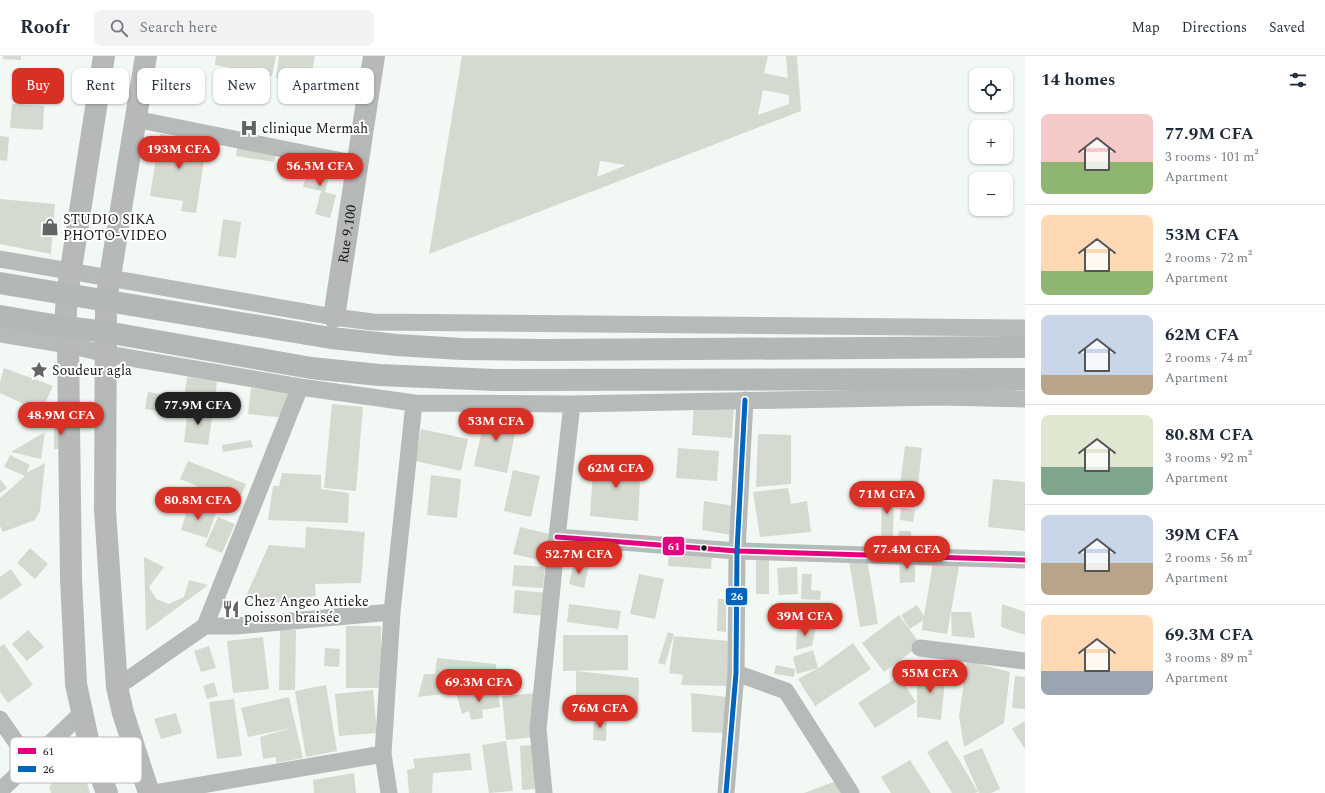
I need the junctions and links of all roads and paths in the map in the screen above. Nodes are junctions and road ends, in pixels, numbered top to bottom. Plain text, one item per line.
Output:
1 (104, 56) edge
2 (146, 56) edge
3 (374, 56) edge
4 (134, 119) junction
5 (357, 164) junction
6 (0, 259) edge
7 (71, 272) junction
8 (110, 278) junction
9 (0, 283) edge
10 (67, 295) junction
11 (106, 301) junction
12 (0, 316) edge
13 (334, 317) junction
14 (1025, 328) edge
15 (0, 334) edge
16 (67, 336) junction
17 (107, 343) junction
18 (1025, 347) edge
19 (1025, 379) edge
20 (300, 387) junction
21 (1025, 398) edge
22 (745, 400) junction
23 (414, 403) junction
24 (572, 404) junction
25 (557, 537) junction
26 (737, 550) junction
27 (1025, 560) edge
28 (392, 612) junction
29 (205, 626) junction
30 (920, 648) dead end
31 (1025, 662) edge
32 (736, 673) junction
33 (118, 686) junction
34 (82, 713) junction
35 (0, 719) edge
36 (13, 737) edge
37 (57, 737) edge
38 (87, 737) edge
39 (131, 737) edge
40 (383, 754) junction
41 (142, 771) edge
42 (10, 781) edge
43 (103, 783) edge
44 (0, 791) edge
45 (107, 793) edge
46 (149, 793) edge
47 (155, 793) edge
48 (389, 793) edge
49 (544, 793) edge
50 (726, 793) edge
51 (851, 793) edge

1 - 7 street
2 - 4 street
3 - 5 street, Rue 9.100
4 - 5 street
4 - 8 street
5 - 13 street, Rue 9.100
6 - 7 street
7 - 8 street
7 - 10 street
8 - 11 street
8 - 13 street
9 - 10 highway
10 - 11 highway
10 - 16 street
11 - 17 street
11 - 18 highway
12 - 16 highway
13 - 14 street
15 - 16 street
16 - 17 highway
16 - 34 street
17 - 19 highway
17 - 20 street
17 - 33 street
20 - 23 street
20 - 29 street
21 - 22 street
22 - 24 street
22 - 26 street
23 - 24 street
23 - 28 street
24 - 25 street
25 - 26 street
25 - 49 street
26 - 27 street
26 - 32 street
28 - 29 street
28 - 40 street
29 - 33 street
30 - 31 street
32 - 50 street
32 - 51 street
33 - 39 street
34 - 37 street
34 - 38 street
35 - 36 street
40 - 47 street
40 - 48 street
41 - 46 street
42 - 44 street
43 - 45 street

